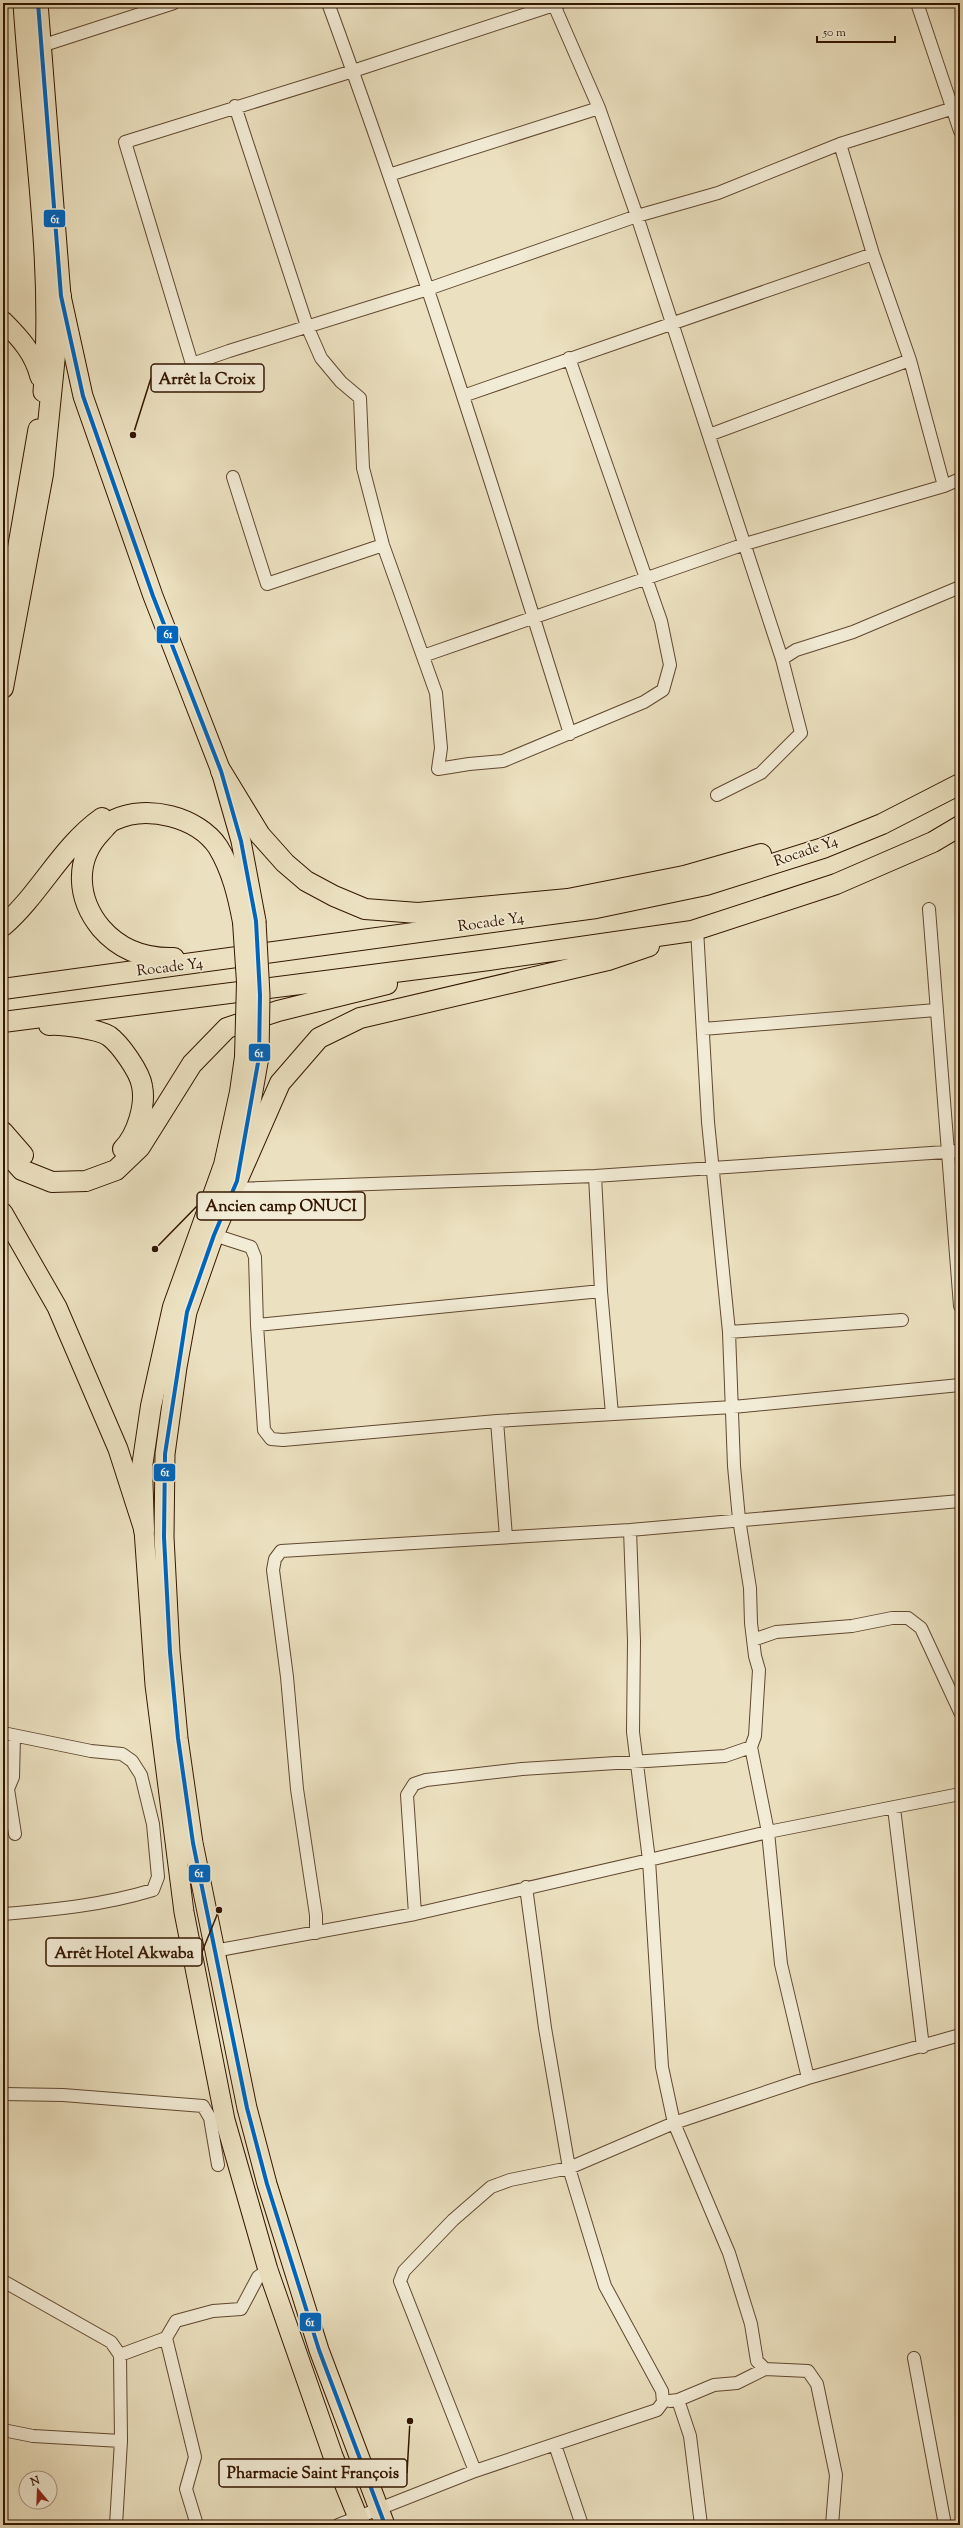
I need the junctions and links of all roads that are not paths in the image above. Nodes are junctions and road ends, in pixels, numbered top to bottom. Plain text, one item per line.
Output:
1 (23, 3) edge
2 (38, 3) edge
3 (174, 3) edge
4 (328, 3) edge
5 (917, 3) edge
6 (557, 4) edge
7 (41, 46) junction
8 (353, 71) junction
9 (235, 106) junction
10 (956, 107) edge
11 (599, 108) junction
12 (960, 131) edge
13 (840, 144) junction
14 (389, 175) junction
15 (637, 216) junction
16 (873, 254) junction
17 (428, 289) junction
18 (61, 296) junction
19 (3, 321) edge
20 (672, 325) junction
21 (307, 326) junction
22 (569, 358) junction
23 (910, 360) junction
24 (43, 391) junction
25 (463, 396) junction
26 (709, 435) junction
27 (233, 477) dead end
28 (960, 479) edge
29 (944, 486) junction
30 (745, 544) junction
31 (383, 545) junction
32 (646, 578) junction
33 (960, 587) edge
34 (534, 618) junction
35 (3, 632) edge
36 (422, 656) junction
37 (782, 659) junction
38 (3, 688) edge
39 (570, 734) junction
40 (221, 771) junction
41 (960, 784) edge
42 (717, 795) dead end
43 (942, 795) junction
44 (960, 826) edge
45 (254, 900) junction
46 (928, 909) dead end
47 (250, 921) junction
48 (3, 926) edge
49 (694, 930) junction
50 (272, 953) junction
51 (490, 960) junction
52 (3, 989) edge
53 (936, 1010) junction
54 (3, 1022) edge
55 (3, 1027) edge
56 (703, 1030) junction
57 (252, 1057) junction
58 (3, 1132) edge
59 (3, 1149) edge
60 (960, 1151) edge
61 (947, 1152) junction
62 (712, 1168) junction
63 (595, 1176) junction
64 (235, 1185) junction
65 (3, 1213) edge
66 (214, 1234) junction
67 (601, 1291) junction
68 (960, 1306) edge
69 (902, 1320) dead end
70 (257, 1325) junction
71 (729, 1332) junction
72 (960, 1385) edge
73 (733, 1407) junction
74 (612, 1414) junction
75 (497, 1421) junction
76 (960, 1501) edge
77 (739, 1519) junction
78 (144, 1530) junction
79 (630, 1530) junction
80 (506, 1538) junction
81 (753, 1640) junction
82 (960, 1712) edge
83 (9, 1735) edge
84 (751, 1747) junction
85 (636, 1761) junction
86 (6, 1790) edge
87 (960, 1794) edge
88 (894, 1808) junction
89 (768, 1832) junction
90 (15, 1834) dead end
91 (649, 1860) junction
92 (526, 1887) junction
93 (3, 1914) edge
94 (415, 1914) junction
95 (316, 1933) junction
96 (214, 1951) junction
97 (960, 2035) edge
98 (923, 2047) junction
99 (808, 2078) junction
100 (3, 2094) edge
101 (674, 2123) junction
102 (218, 2165) dead end
103 (568, 2168) junction
104 (268, 2270) junction
105 (3, 2280) edge
106 (166, 2338) junction
107 (120, 2355) junction
108 (914, 2358) dead end
109 (765, 2369) junction
110 (678, 2400) junction
111 (663, 2402) junction
112 (3, 2430) edge
113 (121, 2441) junction
114 (555, 2444) junction
115 (475, 2471) junction
116 (382, 2517) edge
117 (360, 2521) edge
118 (116, 2525) edge
119 (197, 2525) edge
120 (338, 2525) edge
121 (582, 2525) edge
122 (701, 2525) edge
123 (832, 2525) edge
124 (945, 2525) edge

1 - 24 main road
2 - 7 main road
3 - 7 street
4 - 8 street
5 - 10 street
6 - 8 street
6 - 11 street
7 - 18 main road
8 - 9 street
8 - 14 street
9 - 21 street
9 - 21 street
10 - 12 street
10 - 13 street
11 - 14 street
11 - 15 street
13 - 15 street
13 - 16 street
14 - 17 street
15 - 17 street
15 - 20 street
16 - 20 street
16 - 23 street
17 - 21 street
17 - 25 street
18 - 38 highway
18 - 40 main road
19 - 24 main road
20 - 22 street
20 - 26 street
21 - 31 street
22 - 25 street
22 - 32 street
23 - 26 street
23 - 29 street
24 - 35 main road
25 - 34 street
26 - 30 street
27 - 31 street
28 - 29 street
29 - 30 street
30 - 32 street
30 - 37 street
31 - 36 street
32 - 34 street
32 - 39 street
33 - 37 street
34 - 36 street
34 - 39 street
36 - 39 street
37 - 42 street
40 - 43 highway
40 - 45 main road
41 - 43 highway, Rocade Y4
43 - 50 highway, Rocade Y4
44 - 49 highway
45 - 47 main road
45 - 48 highway
46 - 53 street
47 - 50 highway
47 - 57 highway, bridge
49 - 51 highway
49 - 56 street
49 - 64 highway
50 - 52 highway, Rocade Y4
51 - 54 highway
51 - 59 highway
53 - 56 street
53 - 61 street
55 - 58 highway
56 - 62 street
57 - 64 main road
57 - 78 highway
60 - 61 street
61 - 62 street
61 - 68 street
62 - 63 street
62 - 71 street
63 - 64 street
63 - 67 street
64 - 66 main road
65 - 78 main road
66 - 70 street
66 - 96 main road
67 - 70 street
67 - 74 street
69 - 71 street
70 - 75 street
71 - 73 street
72 - 73 street
73 - 74 street
73 - 77 street
74 - 75 street
75 - 80 street
76 - 77 street
77 - 79 street
77 - 81 street
78 - 104 main road
79 - 80 street
79 - 85 street
80 - 95 street
81 - 82 street
81 - 84 street
83 - 86 street
83 - 93 street
84 - 85 street
84 - 89 street
85 - 91 street
85 - 94 street
86 - 90 street
87 - 88 street
88 - 89 street
88 - 98 street
89 - 91 street
89 - 99 street
91 - 92 street
91 - 101 street
92 - 94 street
92 - 103 street
94 - 95 street
95 - 96 street
96 - 116 main road
97 - 98 street
98 - 99 street
99 - 101 street
100 - 102 street
101 - 103 street
101 - 109 street
103 - 111 street
103 - 115 street
104 - 106 street
104 - 117 main road
105 - 107 street
106 - 107 street
106 - 119 street
107 - 113 street
108 - 124 street
109 - 110 street
109 - 123 street
110 - 111 street
110 - 122 street
111 - 114 street
112 - 113 street
113 - 118 street
114 - 115 street
114 - 121 street
115 - 116 street
116 - 117 street
117 - 120 street

